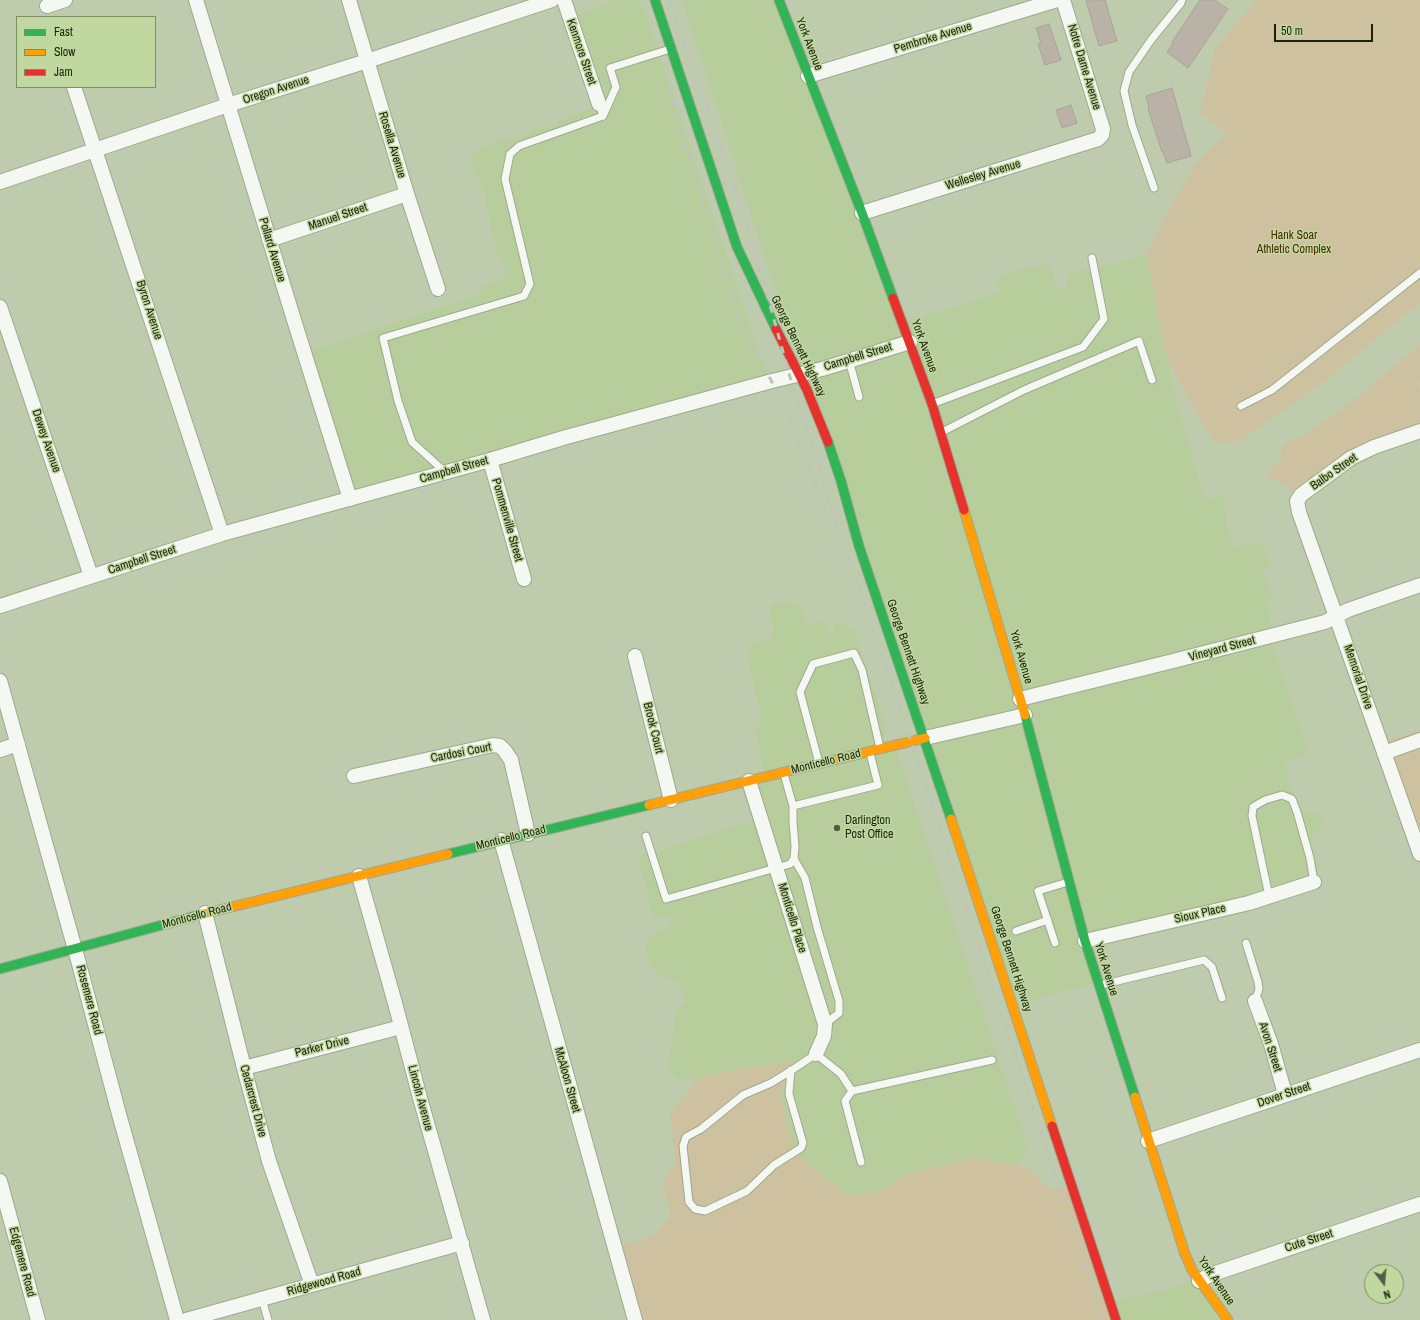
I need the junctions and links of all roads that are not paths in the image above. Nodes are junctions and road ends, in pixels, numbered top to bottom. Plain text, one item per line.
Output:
1 (65, 0) edge
2 (196, 0) edge
3 (350, 0) edge
4 (552, 0) edge
5 (564, 0) edge
6 (655, 0) edge
7 (779, 0) edge
8 (1057, 0) edge
9 (1063, 0) edge
10 (1182, 0) edge
11 (47, 8) edge
12 (671, 49) junction
13 (367, 61) junction
14 (808, 76) junction
15 (74, 88) edge
16 (228, 105) junction
17 (601, 110) junction
18 (1102, 134) joint
19 (96, 150) junction
20 (0, 182) edge
21 (1154, 188) dead end
22 (407, 194) junction
23 (862, 213) junction
24 (269, 240) junction
25 (1092, 258) dead end
26 (1420, 273) edge
27 (438, 289) dead end
28 (0, 306) edge
29 (910, 342) junction
30 (849, 360) junction
31 (799, 374) junction
32 (1152, 380) dead end
33 (859, 397) dead end
34 (932, 404) junction
35 (1241, 406) dead end
36 (1420, 431) edge
37 (942, 432) junction
38 (490, 460) junction
39 (446, 473) junction
40 (350, 499) junction
41 (1297, 501) joint
42 (222, 534) junction
43 (91, 576) junction
44 (524, 579) dead end
45 (1420, 585) edge
46 (0, 606) edge
47 (1337, 616) junction
48 (635, 656) dead end
49 (0, 681) edge
50 (1020, 699) junction
51 (1025, 715) junction
52 (925, 738) junction
53 (1420, 740) edge
54 (18, 744) junction
55 (880, 749) junction
56 (0, 750) edge
57 (869, 751) junction
58 (1384, 753) junction
59 (819, 764) junction
60 (784, 772) junction
61 (354, 776) dead end
62 (748, 781) junction
63 (671, 800) junction
64 (793, 806) junction
65 (528, 834) junction
66 (646, 836) dead end
67 (501, 840) junction
68 (1420, 854) edge
69 (794, 860) junction
70 (776, 868) junction
71 (359, 876) junction
72 (1068, 882) junction
73 (1314, 882) joint
74 (1269, 896) junction
75 (205, 913) junction
76 (1048, 920) junction
77 (1016, 931) dead end
78 (1085, 941) junction
79 (1246, 942) dead end
80 (1055, 943) dead end
81 (75, 949) junction
82 (0, 969) edge
83 (1099, 985) junction
84 (1222, 998) dead end
85 (1255, 1001) joint
86 (825, 1024) junction
87 (401, 1027) junction
88 (1420, 1050) edge
89 (816, 1054) junction
90 (992, 1060) dead end
91 (244, 1068) junction
92 (791, 1070) junction
93 (852, 1091) junction
94 (1285, 1094) junction
95 (1148, 1141) junction
96 (861, 1162) dead end
97 (0, 1181) edge
98 (1420, 1204) edge
99 (462, 1243) junction
100 (1199, 1281) junction
101 (312, 1285) junction
102 (262, 1299) junction
103 (38, 1320) edge
104 (177, 1320) edge
105 (186, 1320) edge
106 (268, 1320) edge
107 (483, 1320) edge
108 (635, 1320) edge
109 (1116, 1320) edge
110 (1228, 1320) edge

1 - 11 street
2 - 16 street, Pollard Avenue
3 - 13 street, Rosella Avenue
4 - 13 street, Oregon Avenue
5 - 17 street, Kenmore Street
6 - 12 street, George Bennett Highway
7 - 14 street, York Avenue
8 - 14 street, Pembroke Avenue
9 - 18 street, Notre Dame Avenue
10 - 21 lane
12 - 17 lane
12 - 31 street, George Bennett Highway
13 - 16 street, Oregon Avenue
13 - 22 street, Rosella Avenue
14 - 23 street, York Avenue
15 - 19 street, Byron Avenue
16 - 19 street, Oregon Avenue
16 - 24 street, Pollard Avenue
17 - 39 lane
18 - 23 street, Wellesley Avenue
19 - 20 street, Oregon Avenue
19 - 42 street, Byron Avenue
22 - 24 street, Manuel Street
22 - 27 street, Rosella Avenue
23 - 29 street, York Avenue
24 - 40 street, Pollard Avenue
25 - 34 lane
26 - 35 lane
28 - 43 street, Dewey Avenue
29 - 30 street, Campbell Street
29 - 34 street, York Avenue
30 - 31 street, Campbell Street
30 - 33 lane
31 - 38 street, Campbell Street
31 - 52 street, George Bennett Highway
32 - 37 lane
34 - 37 street, York Avenue
36 - 41 street, Balbo Street
37 - 50 street, York Avenue
38 - 39 street, Campbell Street
38 - 44 street, Pommenville Street
39 - 40 street, Campbell Street
40 - 42 street, Campbell Street
41 - 47 street, Memorial Drive
42 - 43 street, Campbell Street
43 - 46 street, Campbell Street
45 - 47 street, Vineyard Street
47 - 50 street, Vineyard Street
47 - 58 street, Memorial Drive
48 - 63 street, Brook Court
49 - 54 street, Rosemere Road
50 - 51 street, York Avenue
51 - 52 street, Monticello Road
51 - 72 street, York Avenue
52 - 55 street, Monticello Road
52 - 109 street, George Bennett Highway
53 - 58 street
54 - 56 street
54 - 81 street, Rosemere Road
55 - 57 street, Monticello Road
55 - 59 lane
57 - 59 street, Monticello Road
57 - 64 lane
58 - 68 street, Memorial Drive
59 - 60 street, Monticello Road
60 - 62 street, Monticello Road
60 - 64 lane
61 - 65 street, Cardosi Court
62 - 63 street, Monticello Road
62 - 70 street, Monticello Place
63 - 65 street, Monticello Road
64 - 69 lane
65 - 67 street, Monticello Road
66 - 70 lane
67 - 71 street, Monticello Road
67 - 108 street, McAloon Street
69 - 70 lane
69 - 86 lane
70 - 86 street, Monticello Place
71 - 75 street, Monticello Road
71 - 87 street, Lincoln Avenue
72 - 76 lane
72 - 78 street, York Avenue
73 - 74 street, Sioux Place
73 - 74 lane
74 - 78 street, Sioux Place
75 - 81 street, Monticello Road
75 - 91 street, Cedarcrest Drive
76 - 77 lane
76 - 80 lane
78 - 83 street, York Avenue
79 - 85 lane
81 - 82 street, Monticello Road
81 - 104 street, Rosemere Road
83 - 84 lane
83 - 95 street, York Avenue
85 - 94 street, Avon Street
86 - 89 street, Monticello Place
87 - 91 street, Parker Drive
87 - 99 street, Lincoln Avenue
88 - 94 street, Dover Street
89 - 92 lane
89 - 93 lane
90 - 93 lane
91 - 101 street, Cedarcrest Drive
92 - 92 lane
93 - 96 lane
94 - 95 street, Dover Street
95 - 100 street, York Avenue
97 - 103 street, Edgemere Road
98 - 100 street, Cute Street
99 - 101 street, Ridgewood Road
99 - 107 street, Lincoln Avenue
100 - 110 street, York Avenue
101 - 102 street, Ridgewood Road
102 - 105 street, Ridgewood Road
102 - 106 lane

